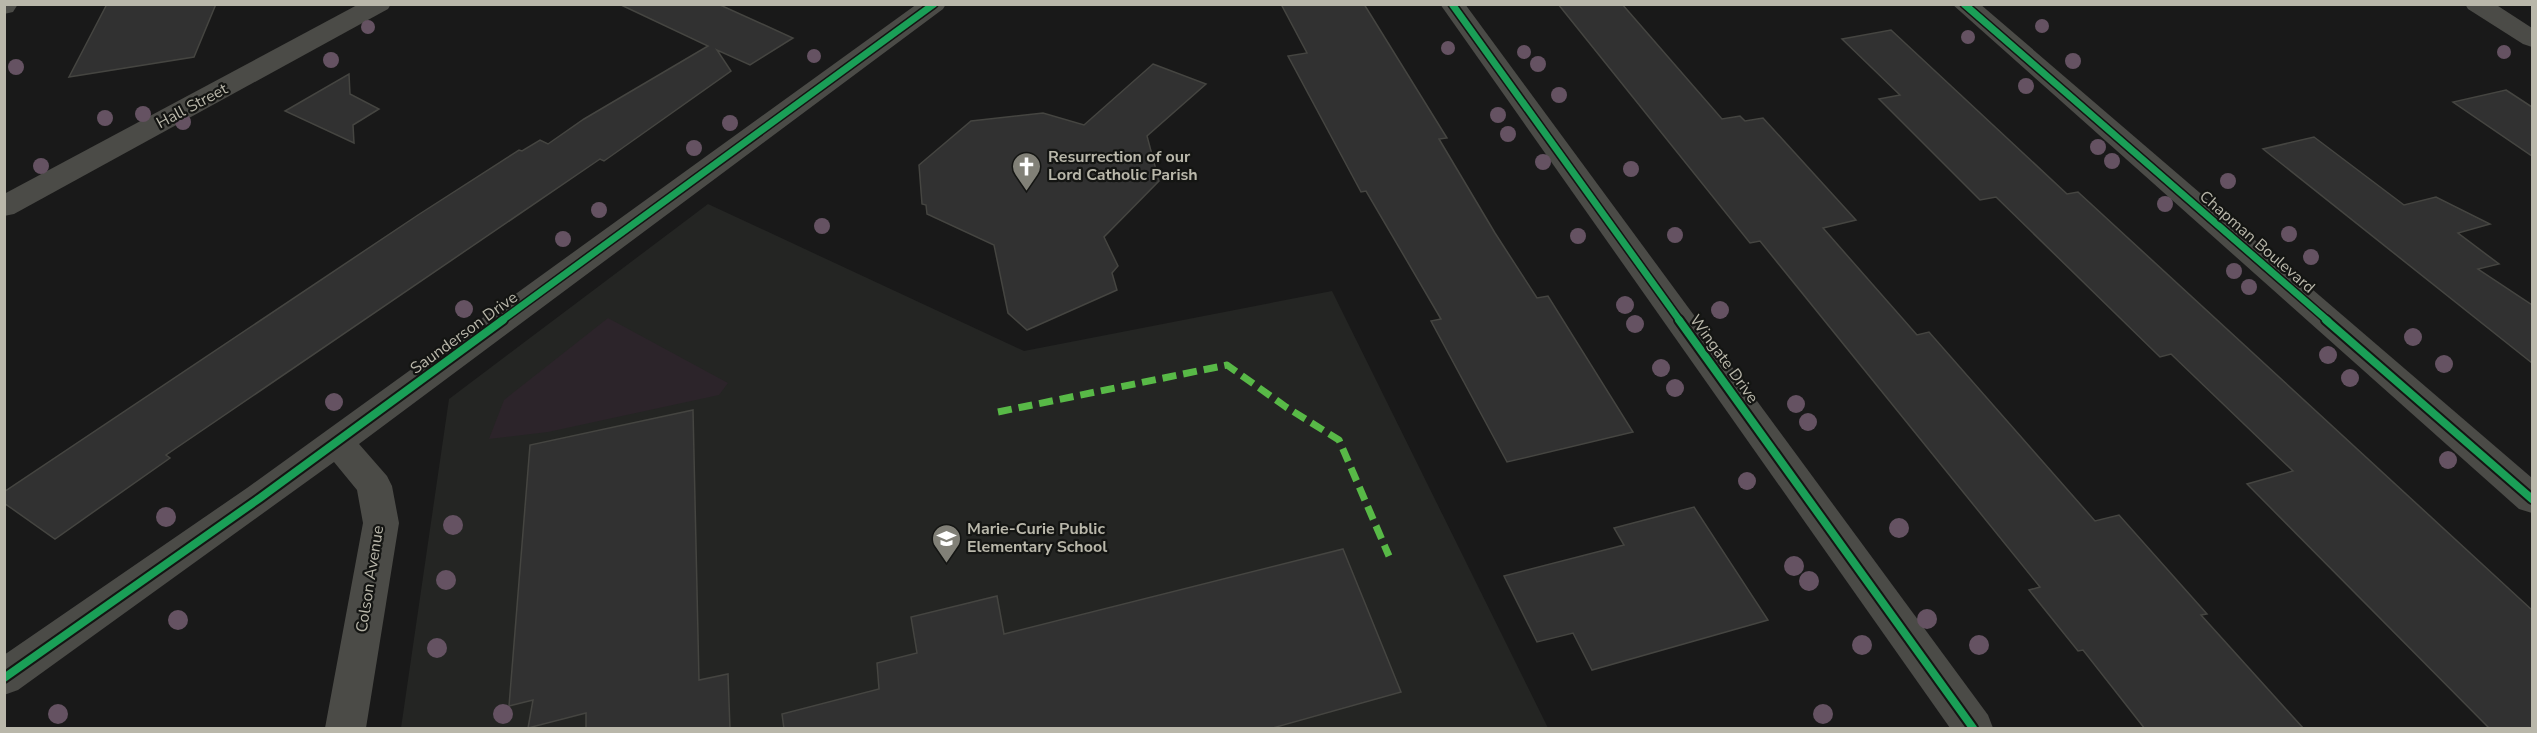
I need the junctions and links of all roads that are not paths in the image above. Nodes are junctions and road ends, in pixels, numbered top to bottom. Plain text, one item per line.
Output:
1 (379, 4) edge
2 (1452, 4) edge
3 (1964, 4) edge
4 (2477, 4) edge
5 (921, 7) edge
6 (2532, 39) edge
7 (4, 207) edge
8 (338, 442) junction
9 (2532, 499) edge
10 (4, 678) edge
11 (1961, 726) edge
12 (346, 729) edge

1 - 7 street, Hall Street
2 - 11 street, Wingate Drive
3 - 9 street, Chapman Boulevard
4 - 6 street
5 - 8 street, Saunderson Drive
8 - 10 street, Saunderson Drive
8 - 12 street, Colson Avenue

